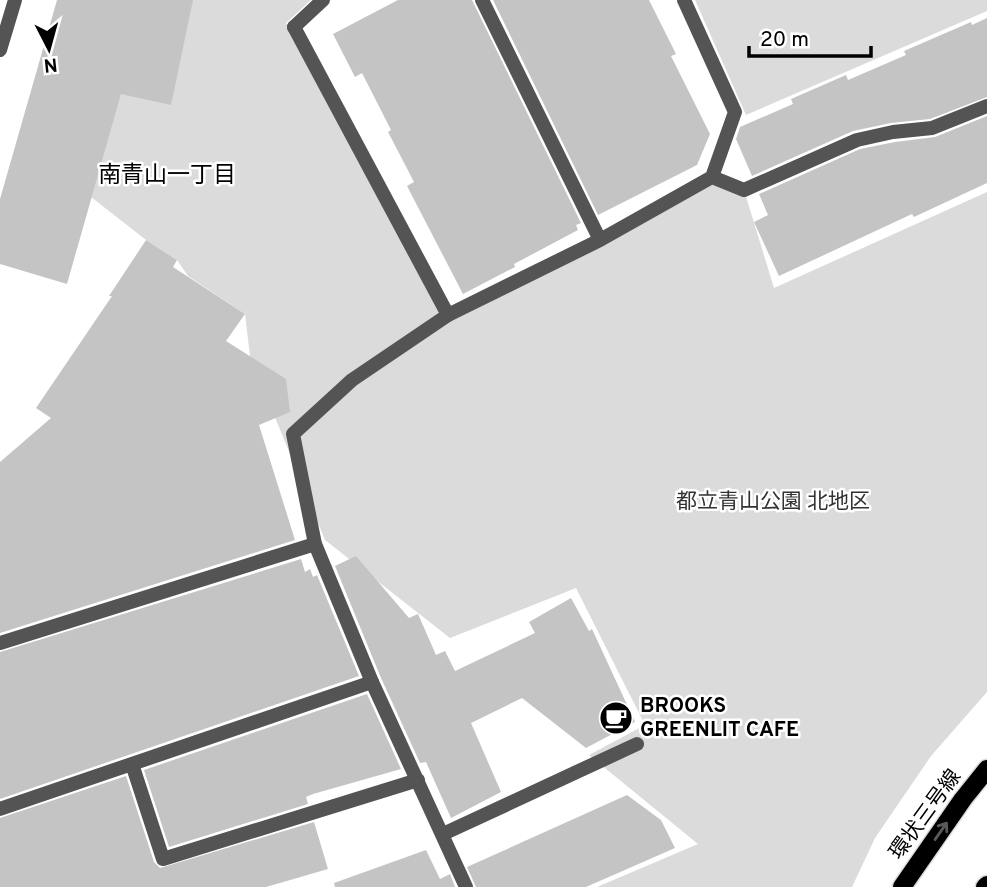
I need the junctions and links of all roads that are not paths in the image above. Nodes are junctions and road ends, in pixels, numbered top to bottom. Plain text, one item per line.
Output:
1 (15, 0) edge
2 (323, 0) edge
3 (482, 0) edge
4 (684, 0) edge
5 (0, 50) edge
6 (987, 106) edge
7 (712, 177) junction
8 (600, 240) junction
9 (448, 315) junction
10 (315, 544) junction
11 (0, 643) edge
12 (372, 682) junction
13 (637, 744) dead end
14 (132, 764) junction
15 (987, 769) edge
16 (418, 780) junction
17 (0, 809) edge
18 (443, 834) junction
19 (466, 887) edge
20 (902, 887) edge

1 - 5 street
2 - 9 street
3 - 8 street
4 - 7 street
6 - 7 street
7 - 8 street
8 - 9 street
9 - 10 street
10 - 11 street
10 - 12 street
12 - 14 street
12 - 16 street
13 - 18 street
14 - 16 street
14 - 17 street
20 -> 15 main road, 環状三号線
16 - 18 street
18 - 19 street

